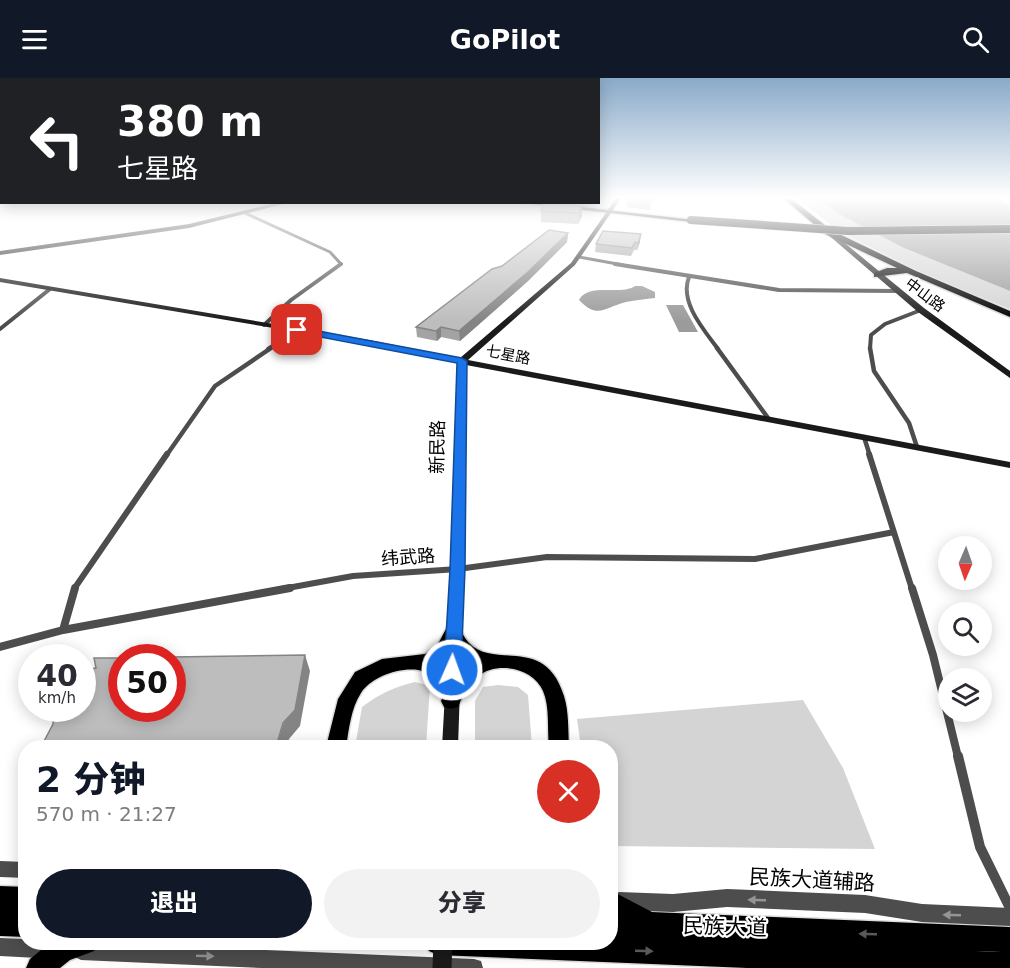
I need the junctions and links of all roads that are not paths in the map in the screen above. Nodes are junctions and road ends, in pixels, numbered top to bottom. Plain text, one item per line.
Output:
1 (101, 239) edge
2 (301, 239) edge
3 (592, 239) edge
4 (840, 239) edge
5 (848, 239) edge
6 (850, 239) edge
7 (0, 253) edge
8 (579, 257) junction
9 (913, 273) junction
10 (877, 275) junction
11 (689, 277) junction
12 (0, 280) edge
13 (50, 289) junction
14 (897, 291) junction
15 (1010, 309) edge
16 (921, 310) junction
17 (1010, 314) edge
18 (264, 325) junction
19 (0, 329) edge
20 (297, 330) junction
21 (462, 361) junction
22 (1010, 375) edge
23 (768, 418) junction
24 (864, 437) junction
25 (917, 447) junction
26 (1010, 465) edge
27 (894, 532) junction
28 (458, 569) junction
29 (63, 630) junction
30 (453, 632) junction
31 (0, 647) edge
32 (496, 661) junction
33 (419, 664) junction
34 (451, 695) junction
35 (338, 740) edge
36 (450, 740) edge
37 (558, 740) edge
38 (0, 869) edge
39 (18, 870) edge
40 (0, 898) edge
41 (18, 899) edge
42 (618, 901) edge
43 (618, 906) edge
44 (1010, 908) edge
45 (1010, 917) edge
46 (0, 923) edge
47 (618, 923) edge
48 (18, 924) edge
49 (648, 925) junction
50 (1010, 940) edge
51 (0, 947) edge
52 (18, 947) edge
53 (68, 950) edge
54 (147, 950) edge
55 (443, 950) edge
56 (578, 950) edge
57 (787, 962) edge
58 (958, 966) edge
59 (1010, 966) edge
60 (39, 968) edge
61 (442, 968) edge
62 (474, 968) edge

1 - 7 main road
2 - 18 street
3 - 8 main road
4 - 10 main road, 中山路
5 - 9 main road
6 - 15 main road
8 - 11 street
8 - 21 main road
9 - 10 main road
9 - 17 main road
10 - 14 main road, 中山路
11 - 14 street
11 - 23 street
12 - 13 main road, 七星路
13 - 18 main road, 七星路
13 - 19 street
14 - 16 main road, 中山路
16 - 22 main road, 中山路
16 - 25 street
18 - 20 main road, 七星路
20 - 21 main road, 七星路
20 - 29 street
21 - 23 main road, 七星路
21 - 28 main road, 新民路
23 - 24 main road, 七星路
24 - 25 main road, 七星路
24 - 27 street
25 - 26 main road, 七星路
27 - 28 street, 纬武路
27 - 44 street
28 - 29 street, 纬武路
28 - 30 main road, 新民路
29 - 31 street, 纬武路
30 - 32 main road
30 - 33 main road
30 - 34 main road, 新民路
32 - 34 main road
32 - 37 main road
33 - 34 main road
33 - 35 main road
34 - 36 main road, 新民路
38 - 39 street
40 - 41 main road
45 -> 42 street, 民族大道辅路
43 - 49 main road
46 - 48 main road
47 - 49 main road, 民族大道
50 -> 49 main road, 民族大道
51 - 52 street
53 - 60 main road
54 -> 62 street
55 - 61 main road, bridge
56 -> 57 main road, 民族大道
57 - 58 main road, 民族大道
58 - 59 main road, 民族大道

